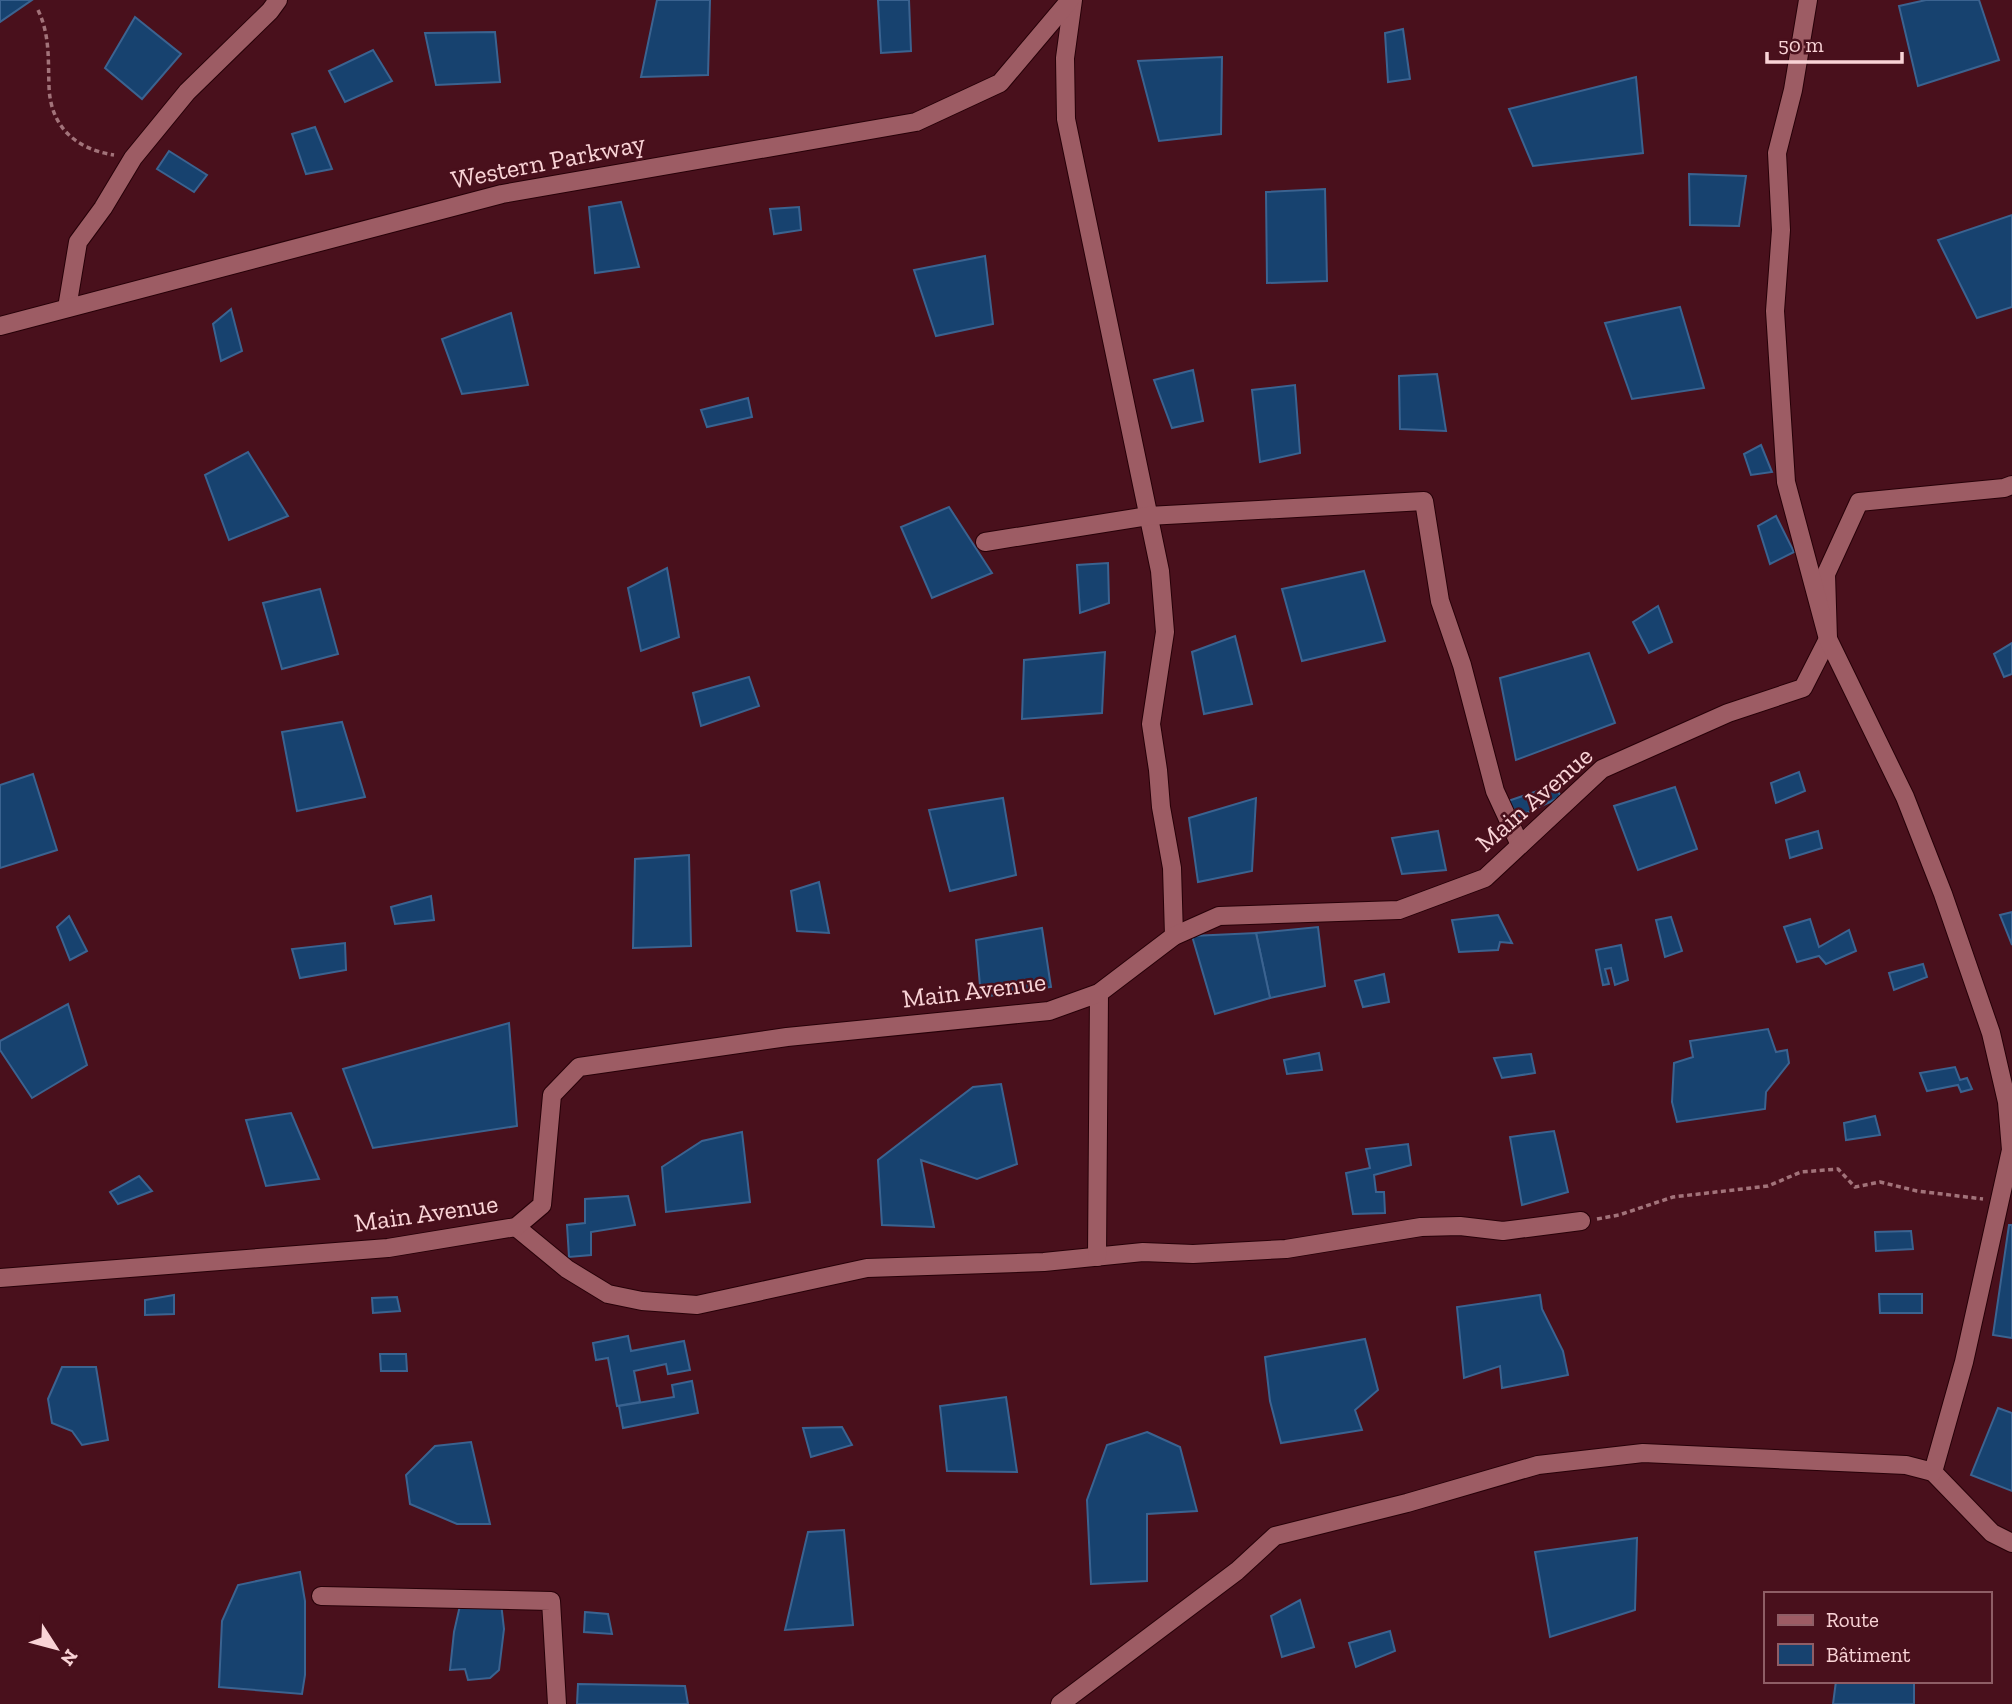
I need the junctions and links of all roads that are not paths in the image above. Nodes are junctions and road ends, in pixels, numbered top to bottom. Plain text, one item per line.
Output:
1 (278, 0) edge
2 (1071, 0) edge
3 (1808, 0) edge
4 (67, 307) junction
5 (0, 326) edge
6 (2012, 485) edge
7 (1148, 516) junction
8 (985, 542) dead end
9 (1828, 639) junction
10 (1520, 845) junction
11 (1174, 936) junction
12 (1099, 993) junction
13 (2006, 1202) edge
14 (1581, 1221) road end
15 (516, 1227) junction
16 (1097, 1257) junction
17 (0, 1278) edge
18 (1933, 1472) junction
19 (2012, 1544) edge
20 (321, 1596) dead end
21 (557, 1704) edge
22 (1060, 1704) edge

1 - 4 street
2 - 4 street, Western Parkway
2 - 7 street
3 - 9 street
4 - 5 street, Western Parkway
6 - 9 street, Main Avenue
7 - 8 street
7 - 10 street
7 - 11 street
9 - 10 street, Main Avenue
9 - 13 street
10 - 11 street, Main Avenue
11 - 12 street, Main Avenue
12 - 15 street, Main Avenue
12 - 16 street
13 - 18 street
14 - 16 street
15 - 16 street
15 - 17 street, Main Avenue
18 - 19 street
18 - 22 street
20 - 21 street

